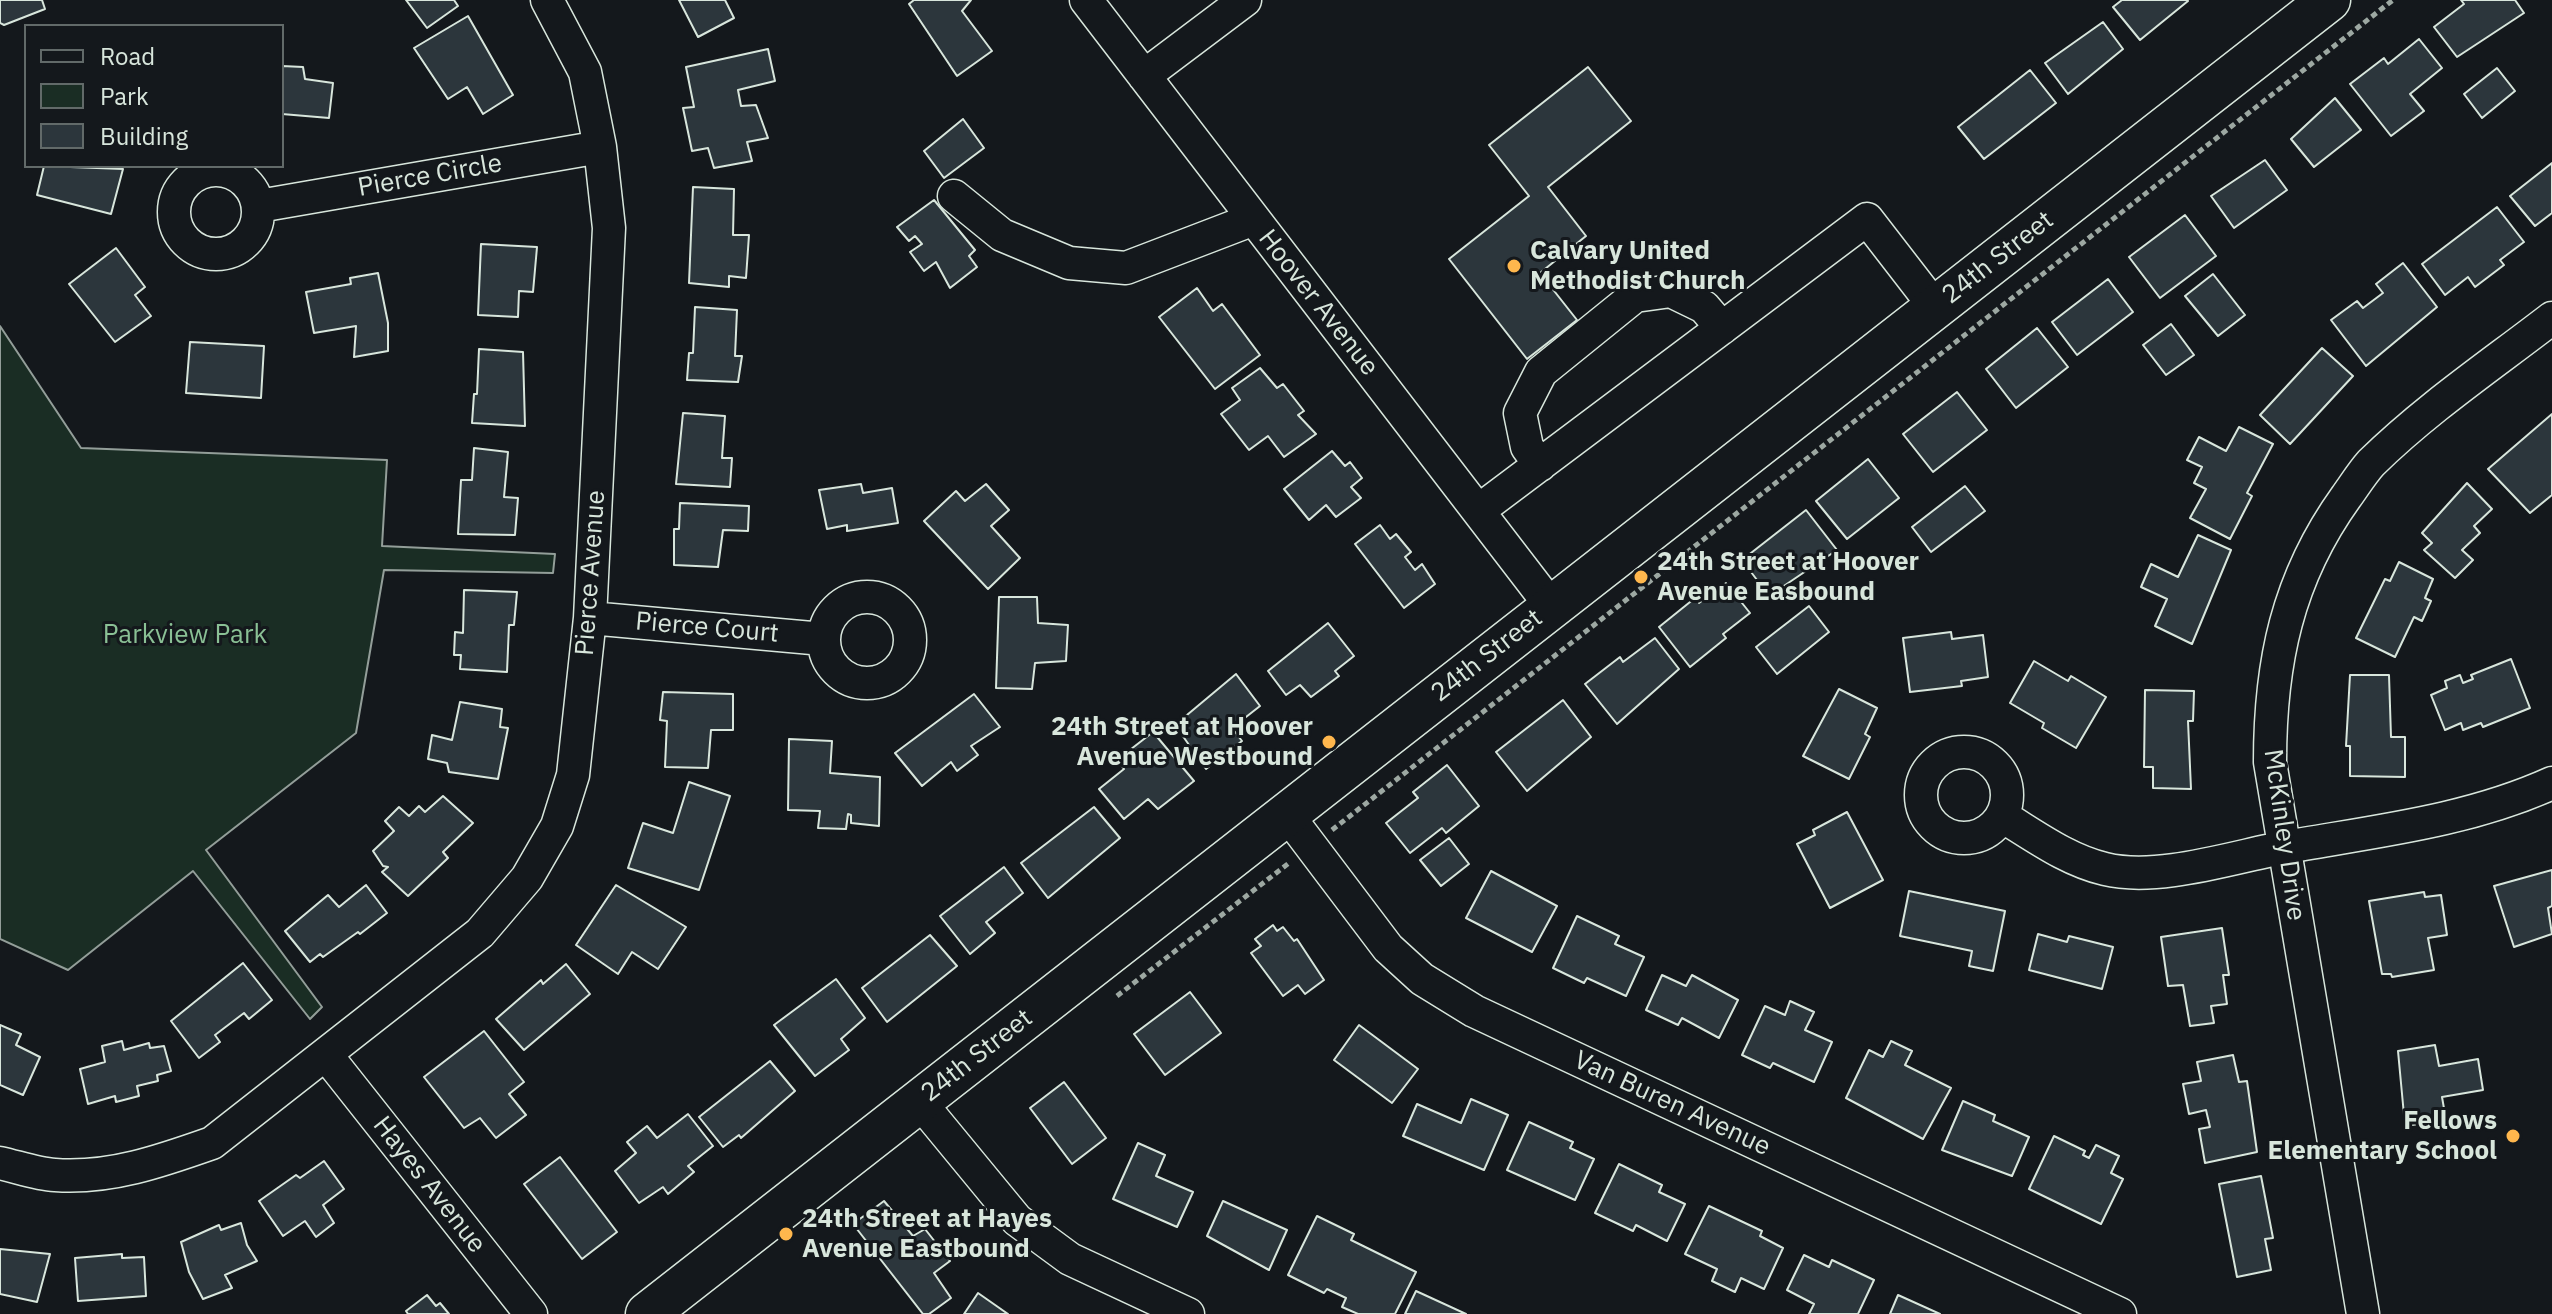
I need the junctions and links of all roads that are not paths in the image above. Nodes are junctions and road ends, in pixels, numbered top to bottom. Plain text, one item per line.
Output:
1 (547, 0) edge
2 (1086, 0) edge
3 (1245, 0) edge
4 (2329, 0) edge
5 (1144, 76) junction
6 (600, 147) junction
7 (954, 196) dead end
8 (259, 206) dead end
9 (1254, 219) junction
10 (1935, 307) junction
11 (2552, 318) edge
12 (1722, 328) junction
13 (1540, 465) junction
14 (1478, 511) junction
15 (1551, 606) junction
16 (590, 618) junction
17 (823, 639) dead end
18 (2552, 783) edge
19 (1286, 813) junction
20 (2002, 816) dead end
21 (2284, 848) junction
22 (327, 1056) junction
23 (919, 1101) junction
24 (0, 1163) edge
25 (531, 1314) edge
26 (647, 1314) edge
27 (1188, 1314) edge
28 (2120, 1314) edge
29 (2363, 1314) edge

1 - 6 street, Pierce Avenue
2 - 5 street, Hoover Avenue
3 - 5 street
4 - 10 main road, 24th Street
5 - 9 street, Hoover Avenue
6 - 8 street, Pierce Circle
6 - 16 street, Pierce Avenue
7 - 9 street
9 - 14 street, Hoover Avenue
10 - 12 street
10 - 15 main road, 24th Street
11 - 21 street, McKinley Drive
12 - 13 street
12 - 13 street
13 - 14 street
14 - 15 street, Hoover Avenue
15 - 19 main road, 24th Street
16 - 17 street, Pierce Court
16 - 22 street, Pierce Avenue
18 - 21 street
19 - 23 main road, 24th Street
19 - 28 street, Van Buren Avenue
20 - 21 street
21 - 29 street, McKinley Drive
22 - 24 street, Pierce Avenue
22 - 25 street, Hayes Avenue
23 - 26 main road, 24th Street
23 - 27 street

